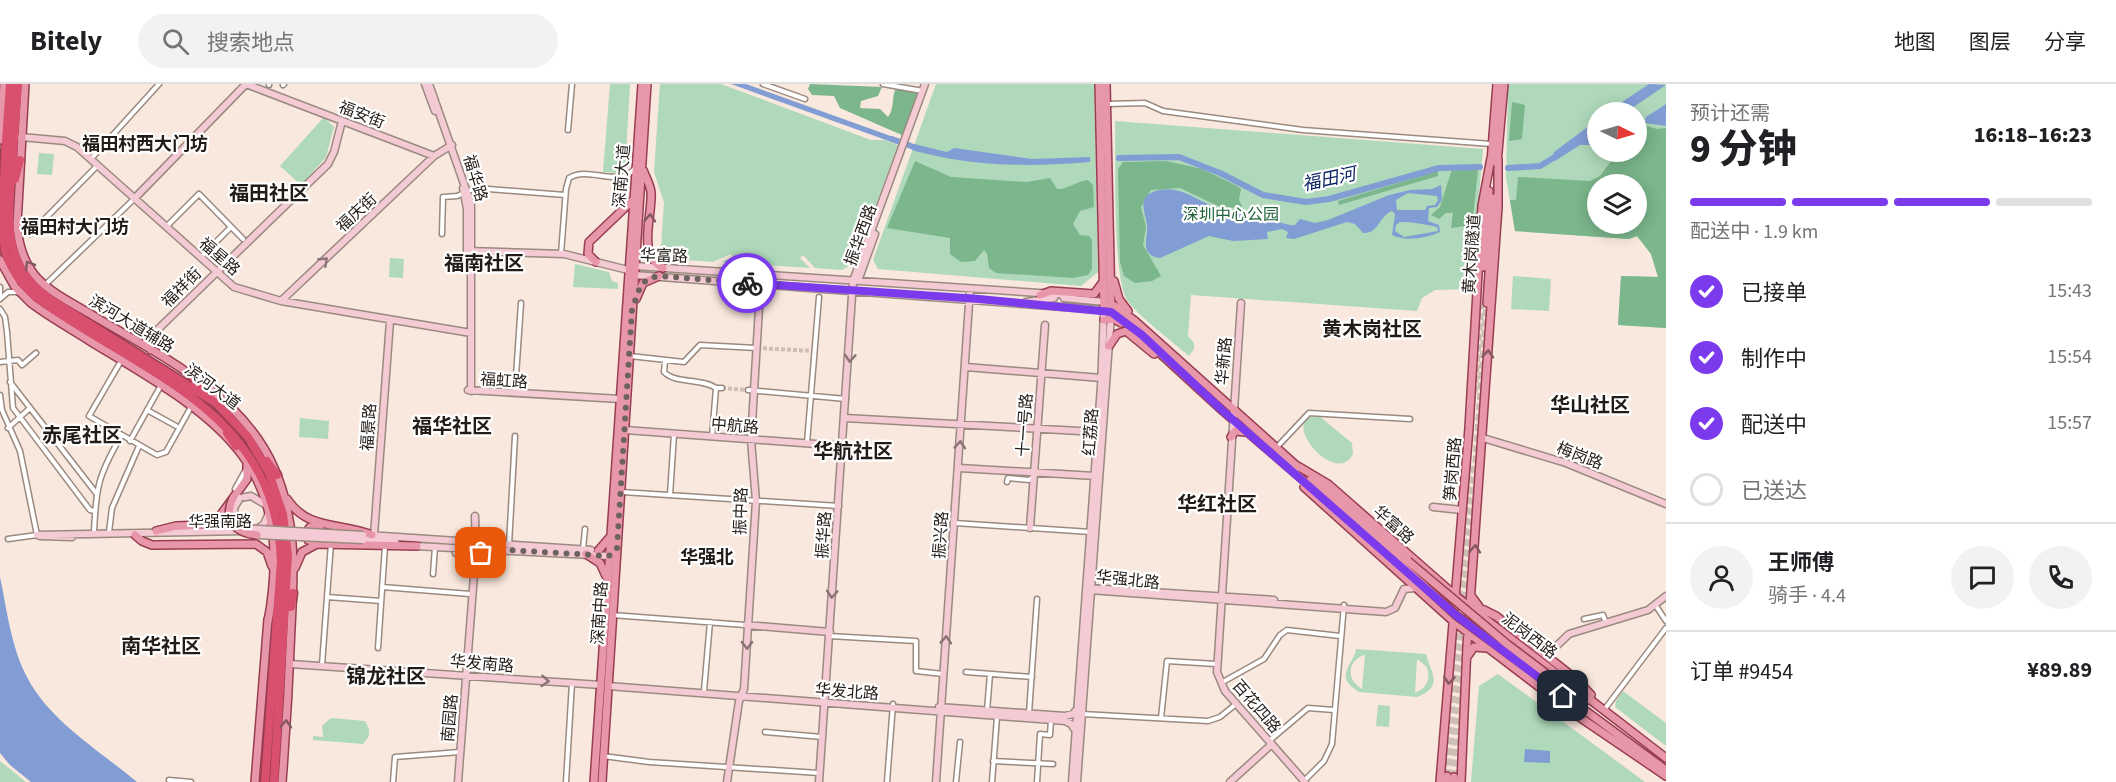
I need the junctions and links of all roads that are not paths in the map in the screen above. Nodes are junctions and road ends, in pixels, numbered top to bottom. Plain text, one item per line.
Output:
1 (18, 84) edge
2 (25, 84) edge
3 (159, 84) edge
4 (246, 84) edge
5 (424, 84) edge
6 (429, 84) edge
7 (572, 84) edge
8 (637, 84) edge
9 (642, 84) edge
10 (647, 84) edge
11 (764, 84) edge
12 (884, 84) edge
13 (1099, 84) edge
14 (1106, 84) edge
15 (1497, 84) edge
16 (1504, 84) edge
17 (8, 86) edge
18 (926, 86) edge
19 (805, 99) dead end
20 (1106, 104) junction
21 (640, 110) junction
22 (342, 121) junction
23 (568, 130) dead end
24 (1496, 135) junction
25 (21, 137) junction
26 (0, 140) edge
27 (1492, 144) junction
28 (450, 146) junction
29 (903, 153) junction
30 (434, 156) junction
31 (91, 159) junction
32 (1494, 159) junction
33 (20, 160) junction
34 (639, 164) junction
35 (98, 165) junction
36 (1, 191) edge
37 (466, 192) junction
38 (565, 195) junction
39 (134, 199) junction
40 (633, 201) junction
41 (9, 202) junction
42 (1491, 206) joint
43 (166, 226) junction
44 (231, 227) junction
45 (30, 234) dead end
46 (442, 234) dead end
47 (243, 239) dead end
48 (648, 240) junction
49 (469, 251) junction
50 (561, 254) junction
51 (201, 258) junction
52 (0, 260) edge
53 (596, 262) junction
54 (864, 264) junction
55 (663, 268) junction
56 (632, 270) junction
57 (1111, 270) junction
58 (216, 272) junction
59 (762, 275) junction
60 (659, 276) junction
61 (1104, 277) junction
62 (855, 281) junction
63 (875, 283) junction
64 (761, 284) junction
65 (45, 285) junction
66 (0, 287) edge
67 (970, 289) junction
68 (855, 290) junction
69 (9, 292) junction
70 (20, 293) junction
71 (1040, 295) junction
72 (1059, 296) junction
73 (0, 297) edge
74 (819, 297) dead end
75 (970, 298) junction
76 (281, 301) junction
77 (520, 303) dead end
78 (1022, 303) junction
79 (1241, 303) dead end
80 (1484, 303) tunnel mouth
81 (1108, 308) junction
82 (632, 309) junction
83 (0, 310) edge
84 (390, 321) junction
85 (1135, 321) junction
86 (1045, 325) dead end
87 (469, 333) junction
88 (150, 337) junction
89 (140, 343) junction
90 (1150, 343) junction
91 (1109, 346) junction
92 (757, 348) junction
93 (151, 351) junction
94 (36, 353) dead end
95 (630, 356) junction
96 (121, 360) junction
97 (8, 361) junction
98 (665, 361) junction
99 (0, 362) edge
100 (1180, 362) junction
101 (1173, 366) junction
102 (134, 367) junction
103 (966, 367) junction
104 (1042, 373) junction
105 (193, 377) junction
106 (1101, 378) junction
107 (10, 382) junction
108 (162, 383) junction
109 (716, 388) junction
110 (722, 388) tunnel mouth
111 (470, 390) junction
112 (752, 390) junction
113 (515, 391) junction
114 (0, 395) edge
115 (811, 396) junction
116 (846, 399) junction
117 (620, 400) junction
118 (216, 403) junction
119 (193, 404) junction
120 (30, 408) junction
121 (1233, 408) junction
122 (147, 410) junction
123 (214, 413) junction
124 (21, 418) junction
125 (845, 418) junction
126 (1232, 419) junction
127 (1410, 419) dead end
128 (1249, 422) junction
129 (962, 423) junction
130 (176, 426) dead end
131 (1038, 427) junction
132 (9, 428) junction
133 (625, 430) junction
134 (1245, 430) junction
135 (1098, 432) junction
136 (674, 434) junction
137 (121, 436) junction
138 (515, 436) dead end
139 (248, 437) junction
140 (712, 437) junction
141 (1231, 437) junction
142 (1483, 438) junction
143 (751, 440) junction
144 (130, 441) junction
145 (234, 444) junction
146 (807, 444) junction
147 (139, 446) junction
148 (843, 446) junction
149 (1277, 447) junction
150 (244, 457) junction
151 (959, 468) junction
152 (1294, 468) junction
153 (277, 475) junction
154 (1034, 475) junction
155 (1095, 476) junction
156 (1007, 482) dead end
157 (283, 492) junction
158 (621, 492) junction
159 (96, 493) junction
160 (236, 495) junction
161 (670, 495) junction
162 (756, 501) junction
163 (1666, 504) edge
164 (838, 506) junction
165 (1432, 507) dead end
166 (268, 510) junction
167 (1462, 510) junction
168 (95, 511) junction
169 (475, 516) dead end
170 (955, 523) junction
171 (332, 527) junction
172 (1030, 528) junction
173 (585, 529) dead end
174 (156, 531) junction
175 (94, 532) junction
176 (109, 532) junction
177 (1091, 532) junction
178 (37, 535) junction
179 (135, 535) junction
180 (257, 535) junction
181 (373, 535) junction
182 (611, 535) junction
183 (363, 537) junction
184 (8, 539) dead end
185 (329, 543) junction
186 (509, 545) junction
187 (385, 546) junction
188 (417, 546) junction
189 (462, 546) junction
190 (435, 547) junction
191 (475, 547) junction
192 (617, 548) junction
193 (491, 549) junction
194 (598, 551) joint
195 (584, 552) junction
196 (609, 556) junction
197 (474, 563) junction
198 (273, 565) junction
199 (1404, 568) junction
200 (433, 574) dead end
201 (1459, 574) junction
202 (293, 579) junction
203 (608, 581) junction
204 (1442, 584) junction
205 (382, 587) junction
206 (1416, 588) junction
207 (1091, 589) junction
208 (274, 590) junction
209 (293, 593) junction
210 (470, 594) junction
211 (1666, 596) edge
212 (327, 597) junction
213 (1457, 597) junction
214 (1472, 597) junction
215 (1220, 598) junction
216 (1037, 599) dead end
217 (381, 602) junction
218 (1656, 606) junction
219 (1344, 607) junction
220 (1468, 608) junction
221 (612, 615) junction
222 (1455, 619) junction
223 (1666, 621) edge
224 (268, 622) junction
225 (710, 622) junction
226 (746, 625) junction
227 (1666, 628) edge
228 (1468, 633) junction
229 (830, 634) junction
230 (1340, 636) junction
231 (378, 648) dead end
232 (1489, 648) junction
233 (279, 653) junction
234 (1546, 656) junction
235 (1466, 660) junction
236 (290, 664) junction
237 (1216, 664) junction
238 (322, 665) junction
239 (966, 672) dead end
240 (944, 674) junction
241 (990, 674) junction
242 (465, 675) junction
243 (1032, 677) junction
244 (572, 683) junction
245 (1221, 684) junction
246 (605, 685) junction
247 (1558, 687) junction
248 (704, 691) junction
249 (741, 695) junction
250 (825, 701) junction
251 (1236, 704) junction
252 (893, 706) junction
253 (1602, 708) junction
254 (941, 710) junction
255 (1334, 710) junction
256 (987, 711) junction
257 (1080, 711) junction
258 (1029, 714) junction
259 (997, 716) junction
260 (1161, 718) junction
261 (1051, 720) junction
262 (1588, 722) junction
263 (765, 732) dead end
264 (1076, 736) junction
265 (822, 737) junction
266 (960, 742) dead end
267 (1271, 742) junction
268 (458, 752) junction
269 (603, 756) junction
270 (1666, 758) edge
271 (993, 761) junction
272 (1039, 764) junction
273 (1053, 764) dead end
274 (731, 766) junction
275 (1666, 768) edge
276 (819, 773) junction
277 (1666, 776) edge
278 (169, 780) dead end
279 (1453, 780) edge
280 (1305, 781) edge
281 (191, 782) edge
282 (255, 782) edge
283 (265, 782) edge
284 (274, 782) edge
285 (282, 782) edge
286 (393, 782) edge
287 (456, 782) edge
288 (566, 782) edge
289 (594, 782) edge
290 (602, 782) edge
291 (727, 782) edge
292 (819, 782) edge
293 (887, 782) edge
294 (936, 782) edge
295 (957, 782) edge
296 (992, 782) edge
297 (1037, 782) edge
298 (1075, 782) edge
299 (1230, 782) edge
300 (1440, 782) edge

1 - 41 highway, 滨河大道
2 - 25 main road, 滨河大道辅路
3 - 31 street
4 - 22 main road, 福安街
4 - 39 main road
5 - 28 main road, 福华路
6 - 28 main road, 福华路
7 - 23 street
8 - 21 main road
9 - 21 main road, 深南大道
10 - 34 main road, 深南大道
11 - 19 street
12 - 18 street
13 - 61 main road, 红荔路
14 - 20 main road, 红荔路
15 - 24 main road, 笋岗西路
16 - 24 main road, 笋岗西路
17 - 26 main road
17 - 36 highway, 滨河大道
18 - 29 main road, 振华西路
20 - 27 street
20 - 57 main road, 红荔路
21 - 34 main road, 深南大道
22 - 30 main road, 福安街
22 - 58 main road, 福祥街
24 - 27 main road, 笋岗西路
24 - 32 main road, 笋岗西路
25 - 31 main road, 福星路
25 - 33 main road, 滨河大道辅路
27 - 32 main road, 笋岗西路
28 - 30 main road, 福庆街
28 - 37 main road, 福华路
29 - 54 main road, 振华西路
29 - 62 main road, 振华西路
76 -> 30 main road, 福庆街
31 - 35 main road, 福星路
32 - 42 main road, 笋岗西路
142 -> 32 main road, 笋岗西路
32 - 167 main road, 笋岗西路
33 - 41 highway
65 -> 33 main road, 滨河大道辅路
34 - 38 street
34 - 40 main road, 深南大道
48 -> 34 main road
34 - 56 main road, 深南大道
35 - 39 main road, 福星路
35 - 45 street
36 - 108 highway, 滨河大道
37 - 38 street
37 - 46 street
37 - 49 main road, 福华路
38 - 50 street
39 - 43 main road, 福星路
39 - 65 street
40 - 53 main road
40 - 56 main road, 深南大道
41 - 118 highway, 滨河大道
42 - 80 main road, 黄木岗隧道
43 - 44 street
43 - 51 main road, 福星路
44 - 47 street
44 - 51 street
48 - 55 main road
48 - 56 main road
49 - 50 main road
49 - 87 main road, 福华路
50 - 53 main road
51 - 58 main road, 福星路
52 - 70 main road
53 - 56 main road
54 - 62 main road, 振华西路
54 - 63 main road
55 - 56 main road, 华富路
55 - 59 main road, 华富路
56 - 60 main road, 华富路
56 - 82 main road, 深南中路
56 - 117 main road, 深南中路
57 - 81 main road, 红荔路
57 - 85 main road
58 - 76 main road, 福星路
58 - 88 main road, 福祥街
59 - 62 main road, 华富路
59 - 64 main road, 振中路
60 - 64 main road, 华富路
60 - 82 main road
61 - 71 main road
61 - 81 main road, 红荔路
62 - 63 main road, 华富路
62 - 68 main road, 振华西路
63 - 67 main road, 华富路
64 - 68 main road, 华富路
64 - 92 main road, 振中路
65 - 89 main road, 滨河大道辅路
66 - 69 street
66 - 73 street
67 - 71 main road, 华富路
67 - 75 main road, 振兴路
68 - 75 main road, 华富路
68 -> 116 main road, 振华路
69 - 70 street
69 - 73 street
70 - 96 main road
71 - 72 main road, 华富路
72 - 78 main road, 华富路
72 - 81 main road, 华富路
74 - 115 street
75 - 78 main road, 华富路
75 - 103 main road, 振兴路
76 - 84 main road, 福星路
77 - 113 street
78 - 81 main road, 华富路
79 - 121 main road, 华新路
81 - 85 main road, 华富路
81 - 90 main road, 华富路
81 - 91 main road, 红荔路
81 - 106 main road, 红荔路
82 - 95 main road, 深南中路
83 - 97 street
84 - 87 main road, 福星路
84 - 181 main road, 福景路
85 - 100 main road, 华富路
86 - 104 main road, 十一号路
87 - 111 main road, 福华路
88 - 89 main road
88 - 93 main road
89 - 93 main road, 滨河大道辅路
90 - 100 main road, 华富路
90 - 101 main road, 华富路
91 - 101 main road
91 - 207 main road, 红荔路
92 - 98 street
92 - 112 main road, 振中路
93 - 105 main road, 滨河大道辅路
94 - 97 street
95 - 98 street
95 - 133 main road, 深南中路
96 - 102 main road
96 - 137 street
97 - 99 street
97 - 107 street
98 - 109 street
100 - 121 main road, 华富路
101 - 126 main road, 华富路
102 - 108 highway
102 - 119 main road
103 - 104 main road
103 - 129 main road, 振兴路
104 - 106 main road
104 - 131 main road, 十一号路
105 - 118 highway
105 - 153 main road, 滨河大道辅路
106 - 135 main road, 红荔路
107 - 120 street
107 - 124 street
108 - 122 street
108 - 123 highway, 滨河大道
109 - 110 street
109 - 140 street
111 - 113 main road, 福虹路
111 - 117 main road, 福虹路
112 - 115 street
112 - 143 main road, 振中路
113 - 117 main road, 福虹路
114 - 132 street
115 - 116 street
115 - 146 street
116 - 125 main road, 振华路
117 - 182 main road, 深南中路
118 - 139 highway, 滨河大道
119 - 145 main road
119 - 147 street
120 - 124 street
120 - 159 street
121 - 126 main road, 华新路
121 - 128 main road, 华富路
122 - 130 street
122 - 144 street
123 - 145 highway
123 - 233 highway, 滨河大道
124 - 132 street
124 - 168 street
125 - 129 main road
125 - 148 main road, 振华路
126 - 134 main road, 华富路
126 - 141 main road, 华新路
127 - 149 street
128 - 134 main road
128 - 149 main road, 华富路
129 - 131 main road
151 -> 129 main road, 振兴路
131 - 135 main road
131 - 154 main road, 十一号路
132 - 178 street
133 - 136 main road, 中航路
133 - 158 main road, 深南中路
134 - 141 main road
134 - 152 main road, 华富路
135 - 155 main road, 红荔路
136 - 140 main road, 中航路
136 - 161 street
137 - 144 street
137 - 159 street
138 - 186 street
139 - 153 highway
139 - 233 highway, 滨河大道
140 - 143 main road, 中航路
141 - 215 main road, 华新路
142 - 163 main road, 梅岗路
214 -> 142 main road, 笋岗西路
143 - 146 main road, 中航路
143 - 162 main road, 振中路
144 - 147 street
145 - 150 main road
145 - 160 street
146 - 148 main road, 中航路
147 - 176 street
148 - 164 main road, 振华路
149 - 152 main road, 华富路
150 - 160 main road
150 - 166 main road
151 - 154 main road
151 - 170 main road, 振兴路
152 - 199 main road, 华富路
152 - 199 main road, 华富路
152 - 204 main road, 华富路
153 - 157 main road, 滨河大道辅路
154 - 155 main road
154 - 156 street
154 - 172 main road, 十一号路
155 - 177 main road, 红荔路
157 - 171 main road
157 - 202 main road, 滨河大道辅路
158 - 161 street
158 - 192 main road, 深南中路
159 - 168 street
160 - 166 main road, 华强南路
160 - 174 main road
160 - 180 main road, bridge
160 - 183 main road, 华强南路, bridge
161 - 162 street
162 - 164 street
162 - 226 main road, 振中路
164 -> 229 main road, 振华路
165 - 167 main road
166 - 174 main road, 华强南路
166 - 198 main road
167 - 201 main road, 笋岗西路
168 - 175 street
169 - 191 main road
170 - 172 street
240 -> 170 main road, 振兴路
171 - 181 main road
171 - 185 main road
172 - 177 street
173 - 195 street
174 - 176 main road, 华强南路
175 - 176 main road, 华强南路
175 - 178 main road, 华强南路
177 - 207 main road, 红荔路
178 - 179 main road, 华强南路
178 - 184 street
179 - 180 main road, 华强南路, bridge
179 - 198 main road
180 - 183 main road, 华强南路, bridge
181 - 183 main road, 华强南路
181 - 189 main road, 华强南路
182 - 194 main road
182 - 196 main road, 深南中路
183 - 188 main road, 华强南路
185 - 187 main road
185 - 202 main road
185 - 212 street
186 - 191 main road, 华强南路
186 - 195 main road, 华强南路
187 - 188 main road
187 - 205 street
188 - 190 main road, 华强南路
189 - 190 main road, 华强南路
189 - 191 main road, 华强南路
190 - 197 main road
190 - 200 street
191 - 193 main road, 华强南路
191 - 197 main road, 南园路
192 - 196 main road
192 - 221 main road, 深南中路
193 - 195 main road, 华强南路
193 - 197 main road
194 - 195 main road, 华强南路
195 - 196 main road, 华强南路
195 - 203 main road
196 - 203 main road, 深南中路
197 - 210 main road, 南园路
197 - 242 main road, 南园路
198 - 208 main road
198 - 224 main road
199 - 206 main road, 华富路
199 - 219 main road, 华强北路
199 - 220 main road, 华富路, bridge
199 - 222 main road, 华富路, bridge
201 - 204 main road
201 - 213 main road, 笋岗西路
202 - 209 main road, 滨河大道辅路
203 - 246 main road, 深南中路
204 - 213 main road, 华富路
205 - 210 street
205 - 217 street
206 - 219 main road, 华强北路
206 - 222 main road, 华富路
207 - 215 main road, 华强北路
207 - 257 main road, 红荔路
208 - 224 main road
208 - 233 highway
209 - 233 highway
209 - 236 main road, 滨河大道辅路
210 - 242 main road, 南园路
211 - 218 main road
212 - 217 street
212 - 238 street
213 - 220 main road, 华富路
213 - 222 main road, 笋岗西路
214 - 220 main road, 笋岗西路
214 - 234 main road
215 - 219 main road, 华强北路
215 - 237 main road, 百花四路
216 - 243 street
217 - 231 street
218 - 223 street
218 - 234 main road
219 - 230 street
220 - 228 main road, 笋岗西路
220 - 247 main road, 泥岗西路, bridge
220 - 253 main road, 泥岗西路
221 - 225 street
221 - 246 main road, 深南中路
222 - 228 main road, 华富路
222 - 247 main road, 泥岗西路, bridge
222 -> 300 main road, 笋岗西路
224 - 282 main road
225 - 226 street
225 - 248 street
226 - 229 main road
226 -> 249 main road, 振中路
227 - 253 street
228 - 232 main road, 泥岗西路
228 - 235 main road, 笋岗西路
229 - 240 street
229 - 250 main road, 振华路
230 - 245 street
230 - 255 street
232 - 235 main road
232 - 262 main road, 泥岗西路
233 - 283 highway, 滨河大道
233 - 284 highway, 滨河大道
234 - 253 main road
235 - 279 main road, 笋岗西路
236 - 238 main road, 华发南路
285 -> 236 main road, 滨河大道辅路
237 - 245 main road, 百花四路
237 - 260 street
238 - 242 main road, 华发南路
239 - 241 street
240 - 254 main road, 振兴路
241 - 243 street
241 - 256 street
242 -> 244 main road, 华发南路
242 - 268 main road, 南园路
243 - 258 street
244 - 246 main road, 华发南路
244 - 288 street
245 - 251 main road, 百花四路
246 - 248 main road, 华发北路
246 - 249 main road, 华发北路
246 - 269 main road, 深南中路
246 - 289 main road, 深南中路
247 - 253 main road, 泥岗西路
247 - 262 main road, 泥岗西路
247 - 275 main road, 泥岗西路
248 - 249 main road, 华发北路
249 - 250 main road, 华发北路
249 - 274 main road, 振中路
250 - 252 main road, 华发北路
250 - 265 main road, 振华路
251 - 260 street
251 - 267 main road, 百花四路
252 - 254 main road, 华发北路
252 - 293 street
253 - 270 main road, 泥岗西路
254 - 256 main road, 华发北路
254 - 259 main road, 华发北路
254 - 294 main road, 振兴路
255 - 267 street
255 - 280 street
256 - 258 main road, 华发北路
257 - 258 main road, 华发北路
257 - 260 street
257 - 264 main road, 红荔路
257 - 298 main road, 红荔路
259 - 261 main road, 华发北路
259 - 271 street
261 - 264 main road, 华发北路
261 - 272 street
262 - 277 main road, 泥岗西路
263 - 265 street
264 - 298 main road, 红荔路
265 - 276 main road, 振华路
266 - 295 street
267 - 280 main road, 百花四路
267 - 299 main road
268 - 286 street
268 - 287 main road, 南园路
269 - 274 street
269 - 290 main road, 深南中路
271 - 272 street
271 - 296 street
272 - 273 street
272 - 297 street
274 - 276 street
274 - 291 main road, 振中路
276 - 292 main road, 振华路
278 - 281 street

